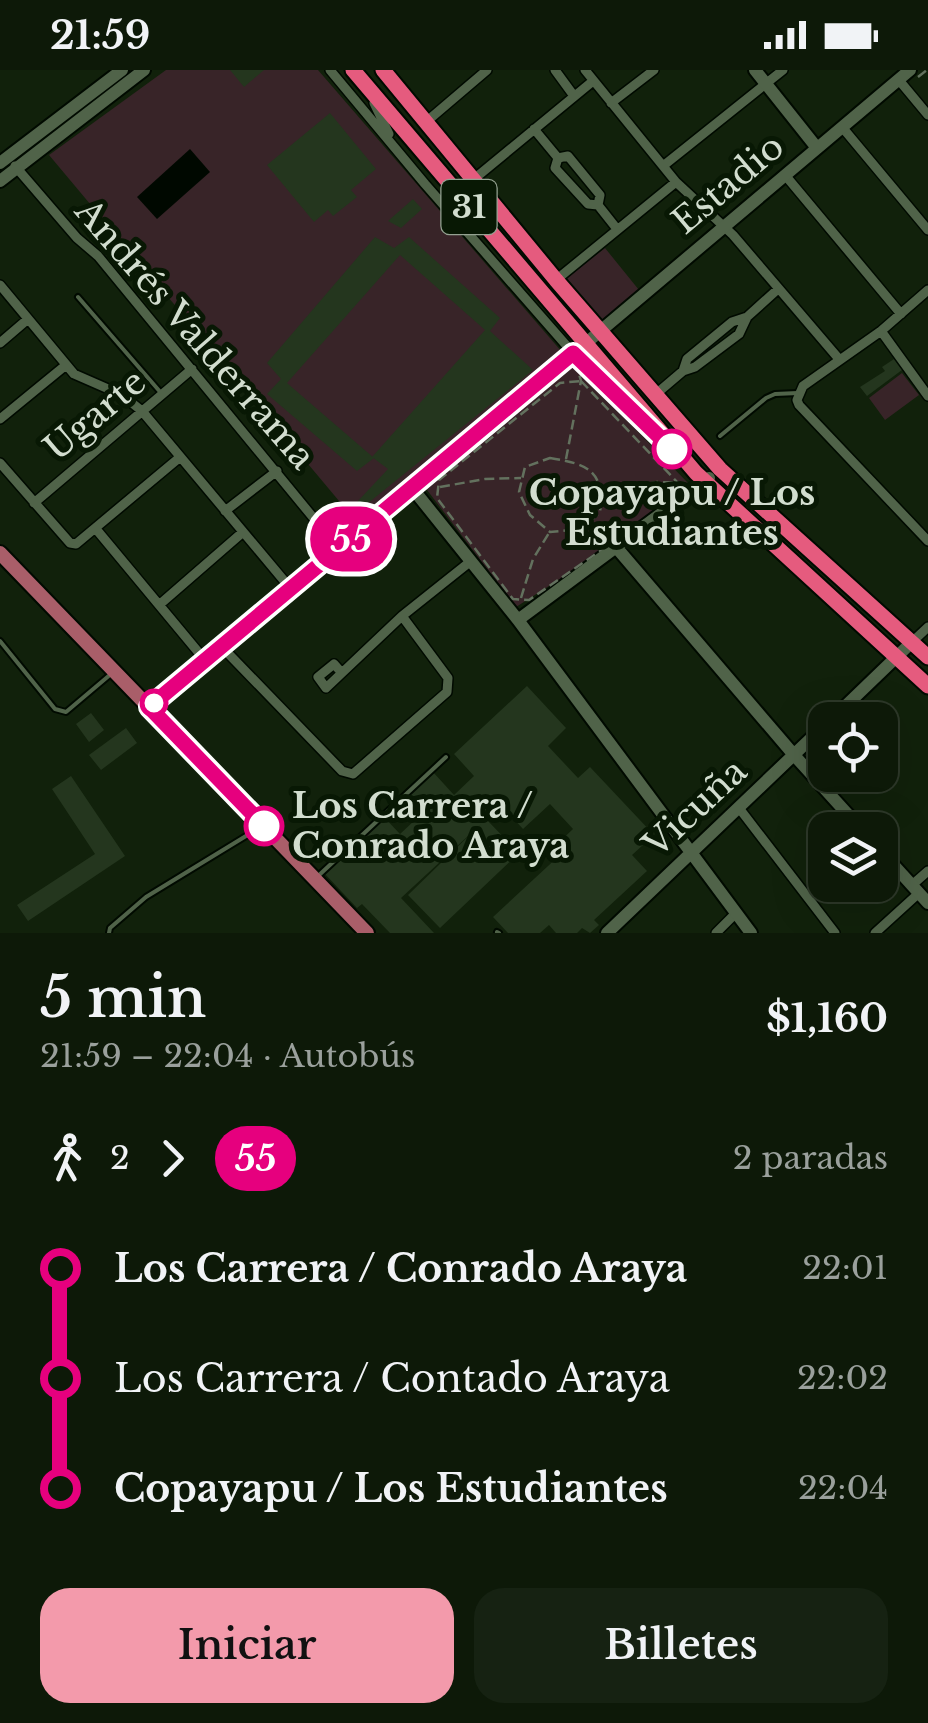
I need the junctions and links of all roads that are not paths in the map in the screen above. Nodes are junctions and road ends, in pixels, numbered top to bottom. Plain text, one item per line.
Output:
1 (122, 70) edge
2 (144, 70) edge
3 (330, 70) edge
4 (383, 70) edge
5 (487, 70) edge
6 (571, 70) edge
7 (585, 70) edge
8 (654, 70) edge
9 (755, 70) edge
10 (782, 70) edge
11 (359, 74) edge
12 (558, 74) edge
13 (904, 75) edge
14 (593, 81) junction
15 (766, 84) junction
16 (574, 96) junction
17 (611, 103) junction
18 (928, 115) edge
19 (426, 122) junction
20 (842, 127) junction
21 (534, 129) junction
22 (396, 148) junction
23 (816, 148) junction
24 (558, 158) junction
25 (8, 163) edge
26 (663, 166) junction
27 (785, 175) junction
28 (474, 179) junction
29 (0, 181) edge
30 (676, 182) junction
31 (598, 205) junction
32 (723, 228) junction
33 (617, 229) junction
34 (928, 230) edge
35 (556, 280) junction
36 (0, 285) edge
37 (778, 289) junction
38 (928, 290) edge
39 (78, 297) dead end
40 (901, 314) junction
41 (28, 319) junction
42 (881, 330) junction
43 (600, 331) junction
44 (0, 343) edge
45 (579, 348) junction
46 (839, 359) junction
47 (66, 365) junction
48 (192, 369) junction
49 (798, 393) junction
50 (162, 394) junction
51 (656, 394) junction
52 (928, 396) edge
53 (142, 412) junction
54 (0, 418) edge
55 (720, 436) dead end
56 (179, 458) junction
57 (0, 463) edge
58 (720, 469) junction
59 (277, 471) junction
60 (700, 477) junction
61 (413, 489) junction
62 (34, 502) junction
63 (226, 511) junction
64 (96, 529) junction
65 (243, 532) junction
66 (928, 541) edge
67 (611, 547) junction
68 (340, 549) junction
69 (0, 553) edge
70 (470, 561) junction
71 (290, 589) junction
72 (160, 605) junction
73 (402, 616) junction
74 (518, 620) junction
75 (928, 628) edge
76 (0, 641) edge
77 (912, 642) junction
78 (220, 646) junction
79 (896, 656) junction
80 (204, 659) junction
81 (928, 659) edge
82 (114, 670) junction
83 (342, 672) dead end
84 (928, 686) edge
85 (849, 702) edge
86 (149, 707) junction
87 (808, 742) edge
88 (794, 755) junction
89 (446, 758) dead end
90 (739, 808) junction
91 (846, 812) edge
92 (264, 826) junction
93 (692, 853) junction
94 (898, 870) edge
95 (928, 870) edge
96 (315, 879) junction
97 (920, 894) edge
98 (736, 913) junction
99 (357, 930) edge
100 (108, 933) edge
101 (607, 933) edge
102 (716, 933) edge
103 (751, 933) edge
104 (835, 933) edge
105 (876, 933) edge

1 - 25 street
2 - 25 street
3 - 22 street
4 - 19 highway, 31
5 - 19 street
6 - 12 street
7 - 14 street
8 - 17 street
9 - 15 street
10 - 15 street
11 - 22 street
11 - 45 highway, 31
12 - 16 street
13 - 18 street
13 - 20 street, Estadio
14 - 16 street
14 - 17 street
15 - 23 street
15 - 26 street
16 - 21 street
17 - 26 street
19 - 28 highway, 31
20 - 23 street, Estadio
20 - 34 street
21 - 24 street
21 - 28 street
22 - 45 street
23 - 27 street, Estadio
24 - 31 street
24 - 31 street
25 - 29 street
25 - 48 street, Andrés Valderrama
26 - 30 street
27 - 32 street, Estadio
27 - 40 street
28 - 35 highway, 31
30 - 32 street
30 - 33 street
31 - 33 street
32 - 37 street
32 - 43 street, Estadio
33 - 35 street
35 - 43 highway, 31
36 - 41 street
37 - 46 street
37 - 51 street
38 - 40 street
39 - 50 lane
40 - 42 street
41 - 44 street
41 - 47 street
42 - 46 street
42 - 52 street
43 - 45 street, Estadio
43 - 51 highway, 31
45 - 60 highway, 31
45 - 61 street, Estadio
46 - 49 street
47 - 53 street
47 - 54 street
48 - 50 street, Ugarte
48 - 59 street, Andrés Valderrama
49 - 55 lane
49 - 66 street
50 - 53 street, Ugarte
51 - 58 highway, 31
53 - 56 street
53 - 62 street, Ugarte
56 - 63 street
56 - 64 street
57 - 62 street
58 - 60 street
58 - 77 highway, 31
59 - 63 street
59 - 68 street, Andrés Valderrama
60 - 67 street
60 - 79 highway, 31
61 - 68 street, Estadio
61 - 70 street
62 - 64 street
63 - 65 street
64 - 72 street
65 - 71 street
65 - 72 street
67 - 74 street
67 - 88 street
68 - 71 street, Estadio
69 - 82 main road
70 - 73 street
70 - 74 street
71 - 78 street, Estadio
72 - 80 street
73 - 78 street
73 - 83 street
74 - 93 street
75 - 77 street
76 - 82 lane
77 - 79 street
77 - 81 highway, 31
78 - 80 street, Estadio
79 - 81 highway
79 - 84 highway, 31
79 - 85 street
80 - 86 street, Estadio
82 - 86 main road
86 - 92 main road
87 - 88 street, Vicuña
88 - 90 street, Vicuña
88 - 91 street
89 - 96 lane
90 - 93 street, Vicuña
90 - 104 street
92 - 96 main road
92 - 100 lane
93 - 98 street
93 - 101 street, Vicuña
94 - 97 street
95 - 97 street
96 - 99 main road
97 - 105 street
98 - 102 street
98 - 103 street

